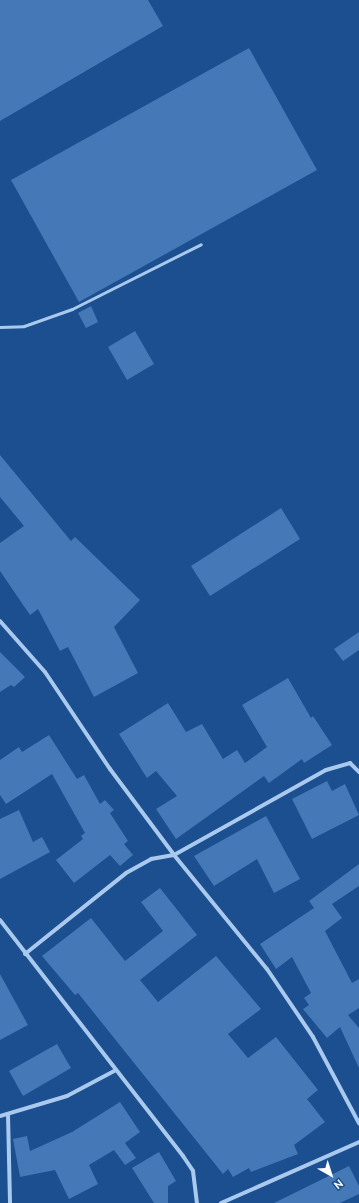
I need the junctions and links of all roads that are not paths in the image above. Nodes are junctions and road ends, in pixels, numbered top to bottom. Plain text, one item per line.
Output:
1 (201, 244) dead end
2 (0, 327) edge
3 (0, 621) edge
4 (359, 772) edge
5 (174, 855) junction
6 (0, 920) edge
7 (25, 954) junction
8 (116, 1070) junction
9 (8, 1114) junction
10 (0, 1116) edge
11 (359, 1123) edge
12 (359, 1142) edge
13 (10, 1203) edge
14 (197, 1203) edge
15 (221, 1203) edge

1 - 2 lane
3 - 5 street
4 - 5 street
5 - 7 street
5 - 11 street
6 - 7 street
7 - 8 street
8 - 9 street
8 - 14 street
9 - 10 street
9 - 13 street
12 - 15 street

